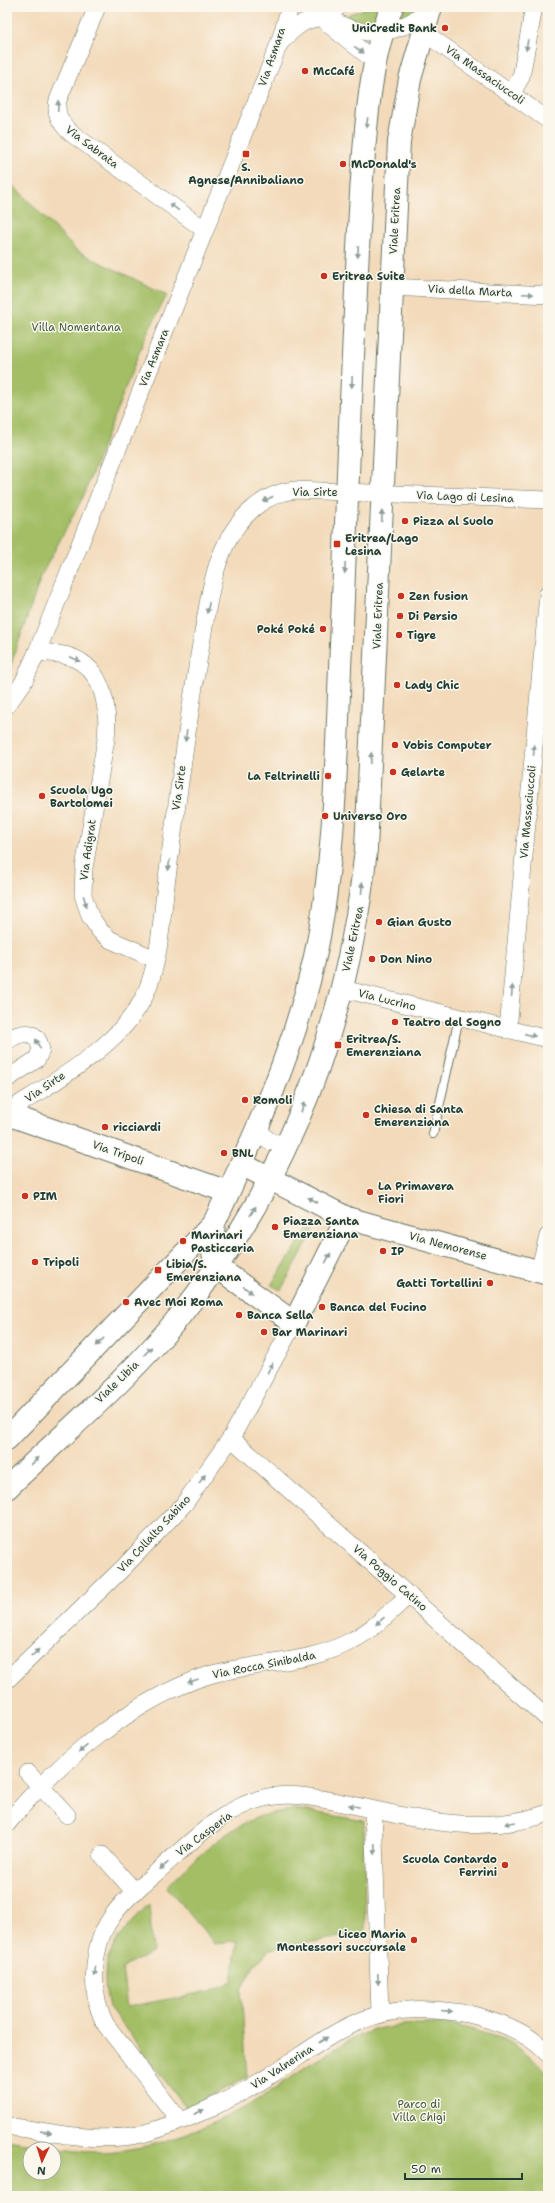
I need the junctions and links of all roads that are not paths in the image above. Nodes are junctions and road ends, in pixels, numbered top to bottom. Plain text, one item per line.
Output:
1 (97, 7) edge
2 (290, 7) edge
3 (338, 7) edge
4 (392, 7) edge
5 (430, 7) edge
6 (534, 7) edge
7 (322, 12) edge
8 (424, 29) junction
9 (383, 32) junction
10 (279, 44) junction
11 (376, 62) junction
12 (512, 93) junction
13 (548, 120) edge
14 (205, 230) junction
15 (391, 287) junction
16 (548, 295) edge
17 (348, 492) junction
18 (383, 494) junction
19 (548, 500) edge
20 (548, 594) edge
21 (37, 652) junction
22 (7, 705) edge
23 (155, 959) junction
24 (342, 989) junction
25 (459, 1018) junction
26 (508, 1030) junction
27 (548, 1039) edge
28 (7, 1041) edge
29 (7, 1079) edge
30 (7, 1113) edge
31 (259, 1126) junction
32 (433, 1134) dead end
33 (287, 1143) junction
34 (241, 1164) junction
35 (271, 1179) junction
36 (228, 1192) junction
37 (347, 1218) junction
38 (214, 1223) junction
39 (548, 1236) edge
40 (217, 1267) junction
41 (544, 1273) edge
42 (294, 1323) junction
43 (7, 1438) edge
44 (231, 1438) junction
45 (7, 1488) edge
46 (409, 1595) junction
47 (7, 1680) edge
48 (548, 1719) edge
49 (28, 1773) dead end
50 (42, 1787) junction
51 (373, 1810) junction
52 (548, 1813) edge
53 (67, 1815) dead end
54 (7, 1824) edge
55 (102, 1855) dead end
56 (135, 1892) junction
57 (380, 2013) junction
58 (548, 2054) edge
59 (179, 2120) junction
60 (7, 2126) edge

14 -> 1 street, Via Sabrata
2 - 10 street, Via Asmara
3 - 7 street
4 - 9 street
5 - 8 street, Viale Eritrea
5 - 9 street
6 -> 12 street
7 - 9 street
7 - 10 street
7 -> 11 street
8 - 12 street, Via Massaciuccoli
8 - 15 street, Viale Eritrea
9 - 11 street
10 - 14 street, Via Asmara
11 -> 17 street
12 - 13 street, Via Massaciuccoli
14 - 21 street, Via Asmara
15 -> 16 street, Via della Marta
15 - 18 street, Viale Eritrea
17 - 18 street, Via Sirte
17 -> 23 street, Via Sirte
17 -> 31 street
18 - 19 street, Via Lago di Lesina
24 -> 18 street, Viale Eritrea
26 -> 20 street, Via Massaciuccoli
21 - 22 street, Via Asmara
21 -> 23 street, Via Adigrat
23 - 30 street, Via Sirte
24 - 25 street, Via Lucrino
33 -> 24 street, Viale Eritrea
25 - 26 street, Via Lucrino
25 - 32 lane
26 -> 27 street, Via Lucrino
29 -> 28 street
30 - 36 street, Via Tripoli
31 - 33 street
31 - 34 street
33 - 35 street, Viale Eritrea
34 - 35 street
34 - 36 street
37 -> 35 street
40 -> 35 street
36 - 38 street
37 - 41 street, Via Nemorense
42 -> 37 street
38 - 40 street
38 -> 43 street
39 - 41 street
40 -> 42 street
45 -> 40 street, Viale Libia
44 -> 42 street, Via Collalto Sabino
44 - 46 street, Via Poggio Catino
47 -> 44 street, Via Collalto Sabino
46 - 48 street, Via Poggio Catino
46 -> 50 street, Via Rocca Sinibalda
49 - 50 street
50 - 53 street
50 - 54 street, Via Rocca Sinibalda
52 -> 51 street, Via Casperia
51 -> 56 street, Via Casperia
51 -> 57 street
55 - 56 street
56 -> 59 street, Via Casperia
57 -> 58 street, Via Valnerina
59 -> 57 street, Via Valnerina
60 -> 59 street, Via Valnerina

